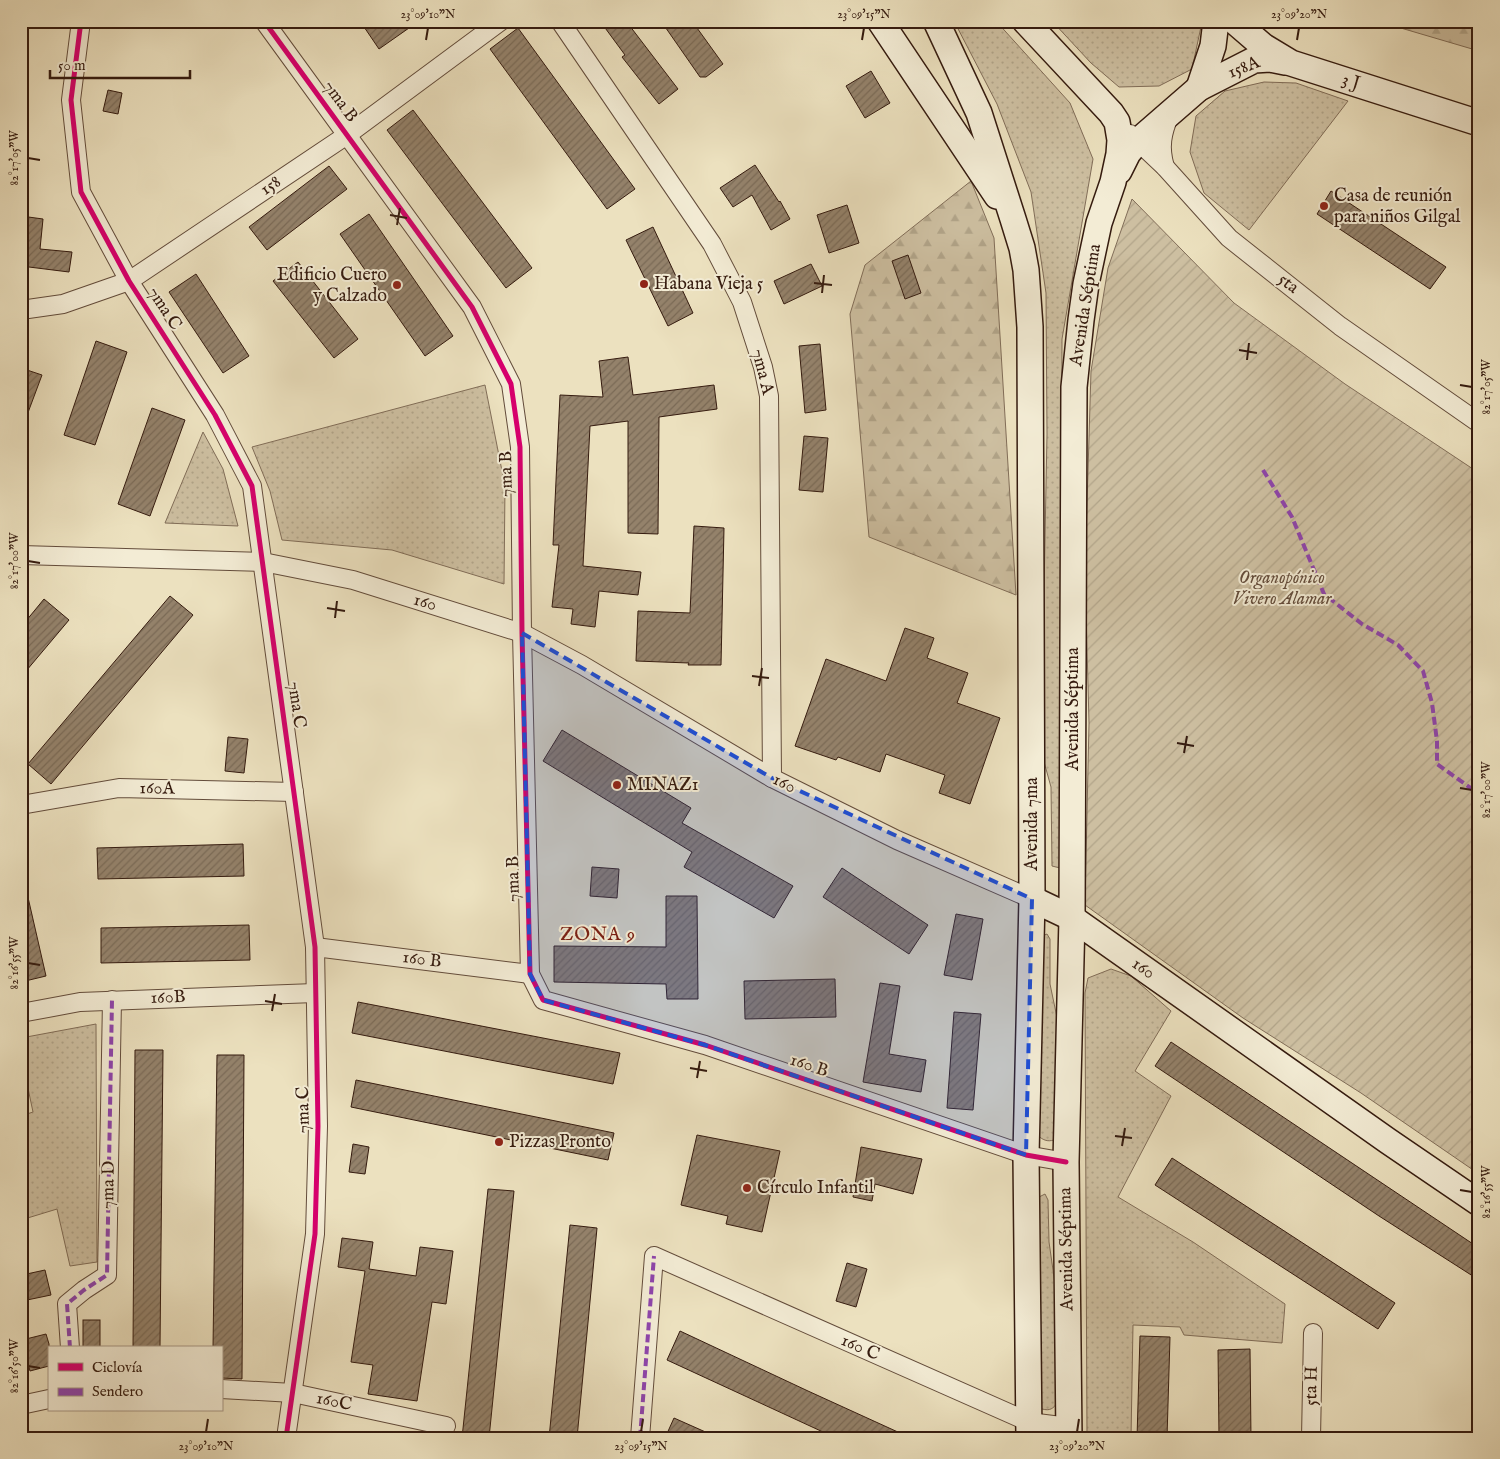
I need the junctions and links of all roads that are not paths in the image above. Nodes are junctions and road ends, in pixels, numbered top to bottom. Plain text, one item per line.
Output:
1 (81, 21) edge
2 (264, 21) edge
3 (501, 21) edge
4 (560, 21) edge
5 (880, 21) edge
6 (936, 21) edge
7 (1026, 21) edge
8 (1216, 21) edge
9 (1234, 21) edge
10 (1291, 63) junction
11 (1199, 88) junction
12 (1171, 113) junction
13 (1114, 117) junction
14 (1479, 123) edge
15 (347, 135) junction
16 (1138, 141) junction
17 (1165, 167) junction
18 (1113, 182) junction
19 (1013, 219) junction
20 (130, 281) junction
21 (21, 310) edge
22 (1479, 423) edge
23 (21, 555) edge
24 (263, 562) junction
25 (522, 633) junction
26 (772, 778) junction
27 (294, 792) junction
28 (21, 805) edge
29 (1032, 899) junction
30 (1072, 918) junction
31 (315, 947) junction
32 (530, 974) junction
33 (316, 993) junction
34 (112, 1000) junction
35 (543, 1000) joint
36 (21, 1013) edge
37 (1026, 1155) junction
38 (1066, 1162) junction
39 (1479, 1203) edge
40 (1313, 1333) dead end
41 (70, 1346) edge
42 (222, 1389) edge
43 (294, 1393) junction
44 (48, 1399) edge
45 (21, 1405) edge
46 (446, 1426) dead end
47 (1029, 1430) edge
48 (1070, 1432) edge
49 (286, 1438) edge
50 (640, 1438) edge
51 (1311, 1438) edge

1 - 20 street, 7ma C
2 - 15 street, 7ma B
3 - 15 street, 158
4 - 26 street, 7ma A
5 - 19 main road
6 - 19 main road
7 - 13 main road
8 - 11 main road, 158A
9 - 10 main road, 3 J
10 - 11 main road, 158A
10 - 14 main road, 3 J
11 - 12 main road, 158A
12 - 13 main road, 158A
12 - 16 main road
12 - 17 street, 158A
13 - 16 street, 5ta
13 - 18 main road, Avenida Séptima
15 - 20 street, 158
15 - 25 street, 7ma B
16 - 17 street, 5ta
16 - 18 main road
17 - 22 street, 5ta
18 - 30 main road, Avenida Séptima
19 - 29 main road, Avenida 7ma
20 - 21 street, 158
20 - 24 street, 7ma C
23 - 24 street, 160
24 - 25 street, 160
24 - 27 street, 7ma C
25 - 26 street, 160
25 - 32 street, 7ma B
26 - 29 street, 160
27 - 28 street, 160A
27 - 31 street, 7ma C
29 - 30 main road, 160
29 - 37 main road
30 - 38 main road, Avenida Séptima
30 - 39 main road, 160
31 - 32 street, 160 B
31 - 33 street, 7ma C
32 - 35 street, 7ma B
33 - 34 street, 160B
33 - 43 street, 7ma C
34 - 36 street, 160B
34 - 41 street, 7ma D
35 - 37 street, 160 B
37 - 38 street, 160 B
37 - 47 main road
38 - 48 main road, Avenida Séptima
40 - 51 street, 5ta H
42 - 43 street, 160C
43 - 46 street, 160C
43 - 49 street, 7ma C
44 - 45 street
47 - 48 street, 160 C
47 - 50 street, 160 C

